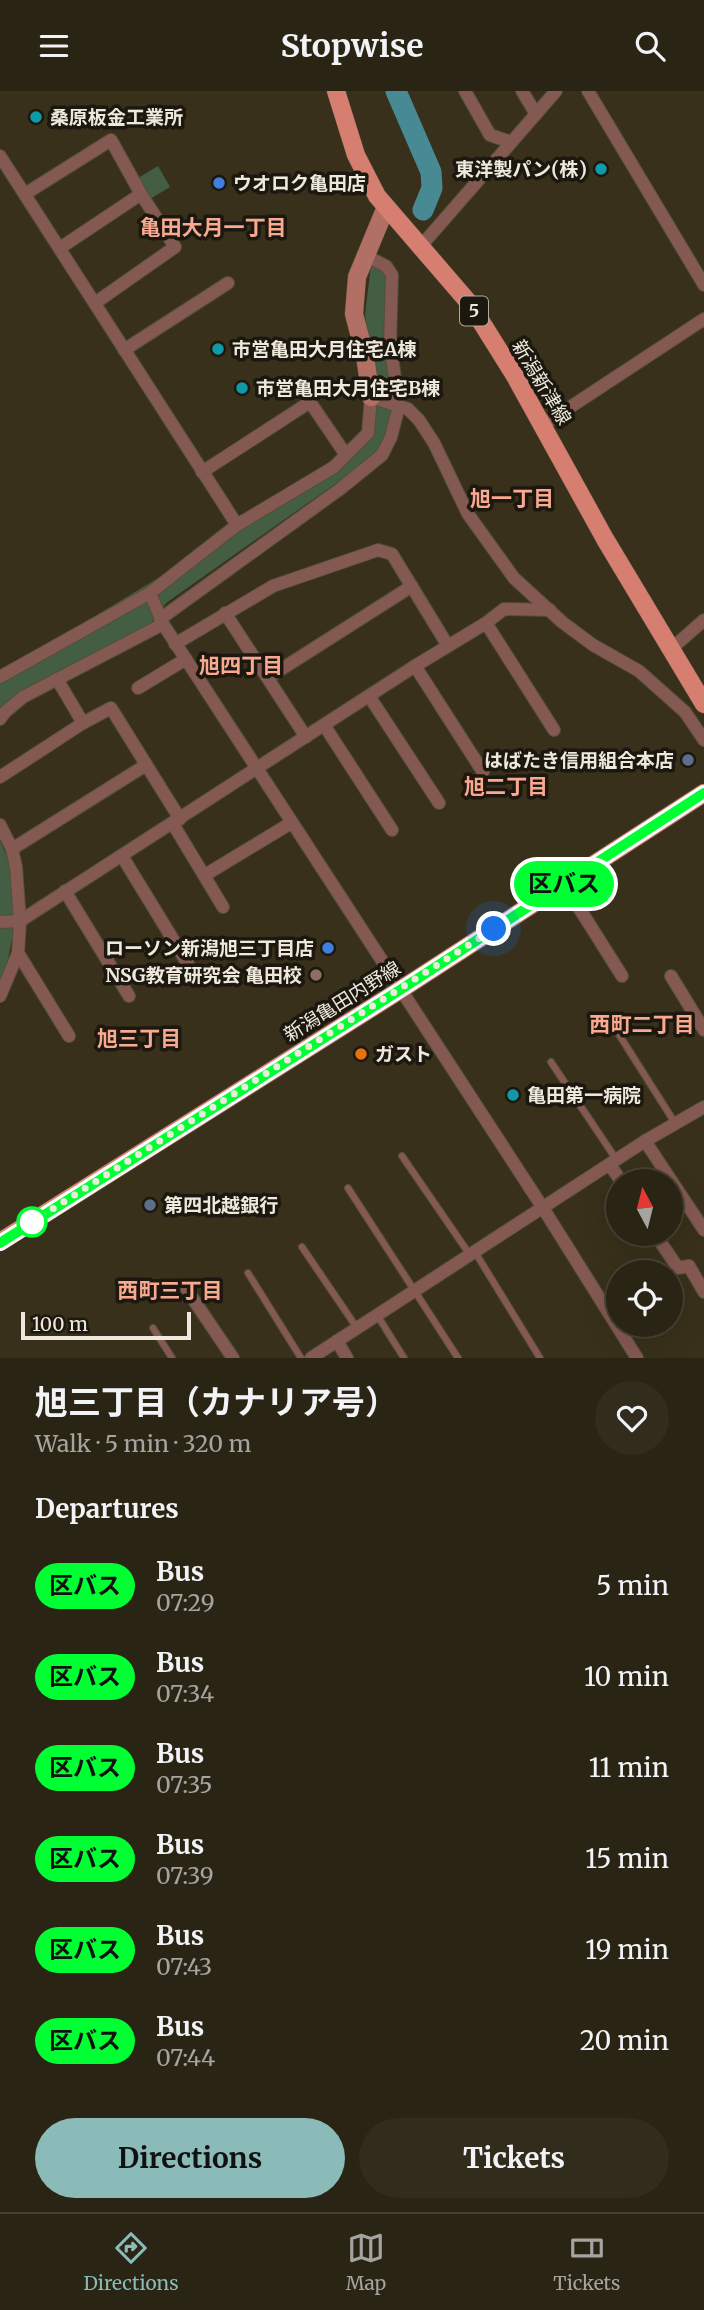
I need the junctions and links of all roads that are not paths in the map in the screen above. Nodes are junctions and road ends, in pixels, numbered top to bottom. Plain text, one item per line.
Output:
1 (336, 91) edge
2 (465, 91) edge
3 (522, 91) edge
4 (556, 91) edge
5 (588, 91) edge
6 (536, 114) junction
7 (511, 142) junction
8 (0, 156) edge
9 (25, 194) junction
10 (141, 194) junction
11 (386, 207) junction
12 (421, 246) junction
13 (60, 248) junction
14 (366, 256) junction
15 (228, 282) dead end
16 (704, 285) edge
17 (95, 303) junction
18 (704, 319) edge
19 (124, 350) junction
20 (371, 397) junction
21 (399, 406) junction
22 (543, 425) junction
23 (346, 455) junction
24 (202, 472) junction
25 (237, 525) junction
26 (412, 586) junction
27 (150, 593) junction
28 (550, 610) junction
29 (225, 614) junction
30 (704, 620) edge
31 (162, 622) junction
32 (486, 622) junction
33 (175, 643) junction
34 (447, 646) junction
35 (670, 650) junction
36 (186, 659) junction
37 (415, 666) junction
38 (0, 677) edge
39 (269, 677) junction
40 (57, 679) junction
41 (138, 688) dead end
42 (369, 696) junction
43 (704, 704) edge
44 (0, 719) edge
45 (83, 723) junction
46 (324, 725) junction
47 (554, 730) dead end
48 (306, 737) junction
49 (704, 740) edge
50 (146, 765) junction
51 (257, 769) junction
52 (483, 772) dead end
53 (0, 777) edge
54 (704, 793) edge
55 (439, 803) dead end
56 (176, 822) junction
57 (291, 823) junction
58 (0, 825) edge
59 (392, 830) dead end
60 (12, 849) junction
61 (122, 856) junction
62 (205, 875) junction
63 (564, 884) junction
64 (65, 891) junction
65 (223, 907) dead end
66 (20, 921) junction
67 (0, 922) edge
68 (18, 953) junction
69 (188, 964) dead end
70 (622, 976) dead end
71 (671, 977) dead end
72 (400, 990) junction
73 (0, 996) edge
74 (129, 996) dead end
75 (704, 1030) edge
76 (618, 1033) dead end
77 (69, 1036) dead end
78 (551, 1062) dead end
79 (704, 1107) edge
80 (675, 1124) junction
81 (645, 1141) junction
82 (402, 1156) dead end
83 (613, 1162) junction
84 (616, 1169) edge
85 (348, 1188) dead end
86 (543, 1208) junction
87 (704, 1230) edge
88 (0, 1243) edge
89 (663, 1246) edge
90 (302, 1247) dead end
91 (472, 1254) junction
92 (248, 1273) dead end
93 (187, 1290) dead end
94 (415, 1291) junction
95 (704, 1291) edge
96 (377, 1315) junction
97 (153, 1328) dead end
98 (357, 1328) junction
99 (337, 1341) junction
100 (172, 1358) edge
101 (233, 1358) edge
102 (301, 1358) edge
103 (311, 1358) edge
104 (347, 1358) edge
105 (404, 1358) edge
106 (458, 1358) edge
107 (540, 1358) edge
108 (637, 1358) edge

1 - 11 main road, 新潟新津線 / 5
2 - 7 street
3 - 6 street
4 - 6 street
5 - 16 street
6 - 7 street
7 - 12 street
8 - 9 street
9 - 10 street
9 - 13 street
10 - 13 street
10 - 17 street
11 - 12 main road, 新潟新津線 / 5
11 - 14 street
12 - 22 main road, 新潟新津線 / 5
13 - 17 street
14 - 20 street
14 - 21 street
15 - 19 street
17 - 19 street
18 - 22 street
19 - 24 street
20 - 21 street
20 - 23 street
21 - 28 street
21 - 31 street
22 - 35 main road, 新潟新津線 / 5
23 - 24 street
23 - 25 street
24 - 25 street
25 - 27 street
26 - 29 street
26 - 34 street
26 - 39 street
27 - 31 street
27 - 38 street
28 - 32 street
28 - 49 street
29 - 33 street
29 - 39 street
30 - 35 street
31 - 33 street
31 - 40 street
32 - 34 street
32 - 47 street
33 - 36 street
34 - 37 street
35 - 43 main road, 新潟新津線 / 5
36 - 41 street
36 - 51 street
37 - 42 street
37 - 52 street
39 - 48 street
40 - 44 street
40 - 45 street
42 - 46 street
42 - 55 street
45 - 50 street
45 - 53 street
46 - 48 street
46 - 59 street
48 - 51 street
50 - 56 street
50 - 60 street
51 - 56 street
51 - 57 street
54 - 63 main road, 新潟亀田内野線
56 - 61 street
56 - 62 street
57 - 62 street
57 - 72 street
58 - 60 street
60 - 66 street
61 - 64 street
61 - 69 street
62 - 65 street
63 - 70 street
63 - 72 main road, 新潟亀田内野線
64 - 66 street
64 - 74 street
66 - 67 street
66 - 68 street
68 - 73 street
68 - 77 street
71 - 75 street
72 - 86 street
72 - 88 main road, 新潟亀田内野線
76 - 80 lane
78 - 83 lane
79 - 80 street
80 - 81 street
81 - 83 street
81 - 87 street
82 - 91 lane
83 - 84 street
83 - 86 street
85 - 94 lane
86 - 91 street
86 - 108 street
89 - 95 street
90 - 98 lane
91 - 94 street
91 - 107 lane
92 - 102 lane
93 - 101 street
94 - 96 street
94 - 106 lane
96 - 98 street
96 - 105 lane
97 - 100 lane
98 - 99 street
99 - 103 street
99 - 104 street

